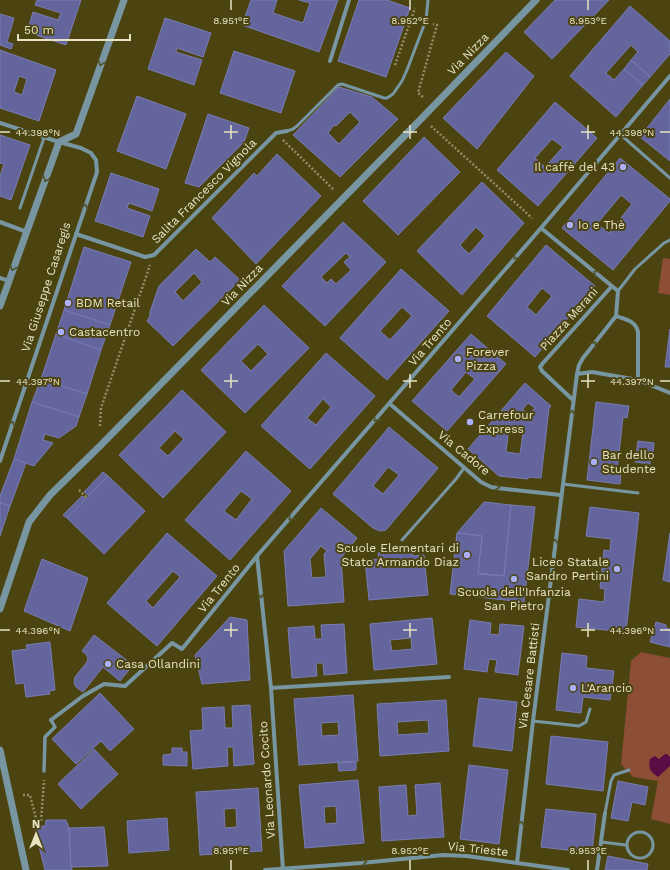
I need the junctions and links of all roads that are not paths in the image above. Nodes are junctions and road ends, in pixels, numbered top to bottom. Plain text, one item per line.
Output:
1 (124, 0) edge
2 (348, 0) edge
3 (428, 0) edge
4 (536, 0) edge
5 (330, 61) dead end
6 (670, 76) edge
7 (0, 123) edge
8 (287, 131) joint
9 (621, 135) junction
10 (44, 138) junction
11 (59, 142) junction
12 (670, 178) edge
13 (20, 208) dead end
14 (0, 222) edge
15 (541, 228) junction
16 (27, 232) junction
17 (76, 234) junction
18 (670, 240) edge
19 (0, 278) edge
20 (9, 281) junction
21 (612, 286) junction
22 (618, 291) junction
23 (0, 306) edge
24 (616, 316) junction
25 (577, 374) junction
26 (638, 380) junction
27 (670, 393) edge
28 (573, 400) junction
29 (390, 404) junction
30 (0, 460) edge
31 (464, 468) junction
32 (563, 484) junction
33 (638, 492) dead end
34 (561, 495) junction
35 (402, 540) dead end
36 (257, 556) junction
37 (0, 609) edge
38 (448, 677) dead end
39 (271, 688) junction
40 (590, 709) dead end
41 (51, 720) joint
42 (533, 721) junction
43 (0, 750) edge
44 (629, 770) dead end
45 (44, 771) road end
46 (605, 813) joint
47 (601, 842) junction
48 (626, 845) junction
49 (517, 863) junction
50 (283, 869) edge
51 (26, 870) edge
52 (265, 870) edge
53 (568, 870) edge
54 (597, 870) edge

1 -> 11 street
2 - 5 street
3 - 8 lane
4 - 37 street, Via Nizza
6 - 9 street, Via Trento
7 - 10 street, Via Giuseppe Casaregis
8 - 17 street, Salita Francesco Vignola
9 - 12 lane
9 - 15 street, Via Trento
10 - 11 street, Via Giuseppe Casaregis
10 - 13 lane
11 -> 16 street
17 -> 11 street, Via Giuseppe Casaregis
14 - 16 street
21 -> 15 street, Piazza Merani
15 -> 29 street, Via Trento
16 -> 20 street
30 -> 17 street, Via Giuseppe Casaregis
18 - 22 lane, Piazza Merani
19 - 20 street
20 - 23 street
21 - 22 street, Piazza Merani
21 - 28 street, Piazza Merani
22 - 24 street, Piazza Merani
25 -> 24 street
24 - 26 street
25 - 26 street
25 - 28 street, Via Cesare Battisti
26 - 27 street
32 -> 28 street, Via Cesare Battisti
29 - 31 street, Via Cadore
29 -> 36 street, Via Trento
31 -> 34 street, Via Cadore
31 - 35 lane
32 - 33 lane
32 - 34 street, Via Cesare Battisti
42 -> 34 street, Via Cesare Battisti
36 -> 39 street, Via Leonardo Cocito
36 - 41 street, Via Trento
38 - 39 street
39 - 50 street, Via Leonardo Cocito
40 - 42 lane
41 - 45 street
49 -> 42 street, Via Cesare Battisti
43 - 51 street
44 - 46 lane
46 - 47 street
47 - 48 lane
47 - 54 street
48 - 48 lane
50 -> 49 street, Via Trieste
49 - 53 street, Via Trieste
50 - 52 street, Via Trieste

